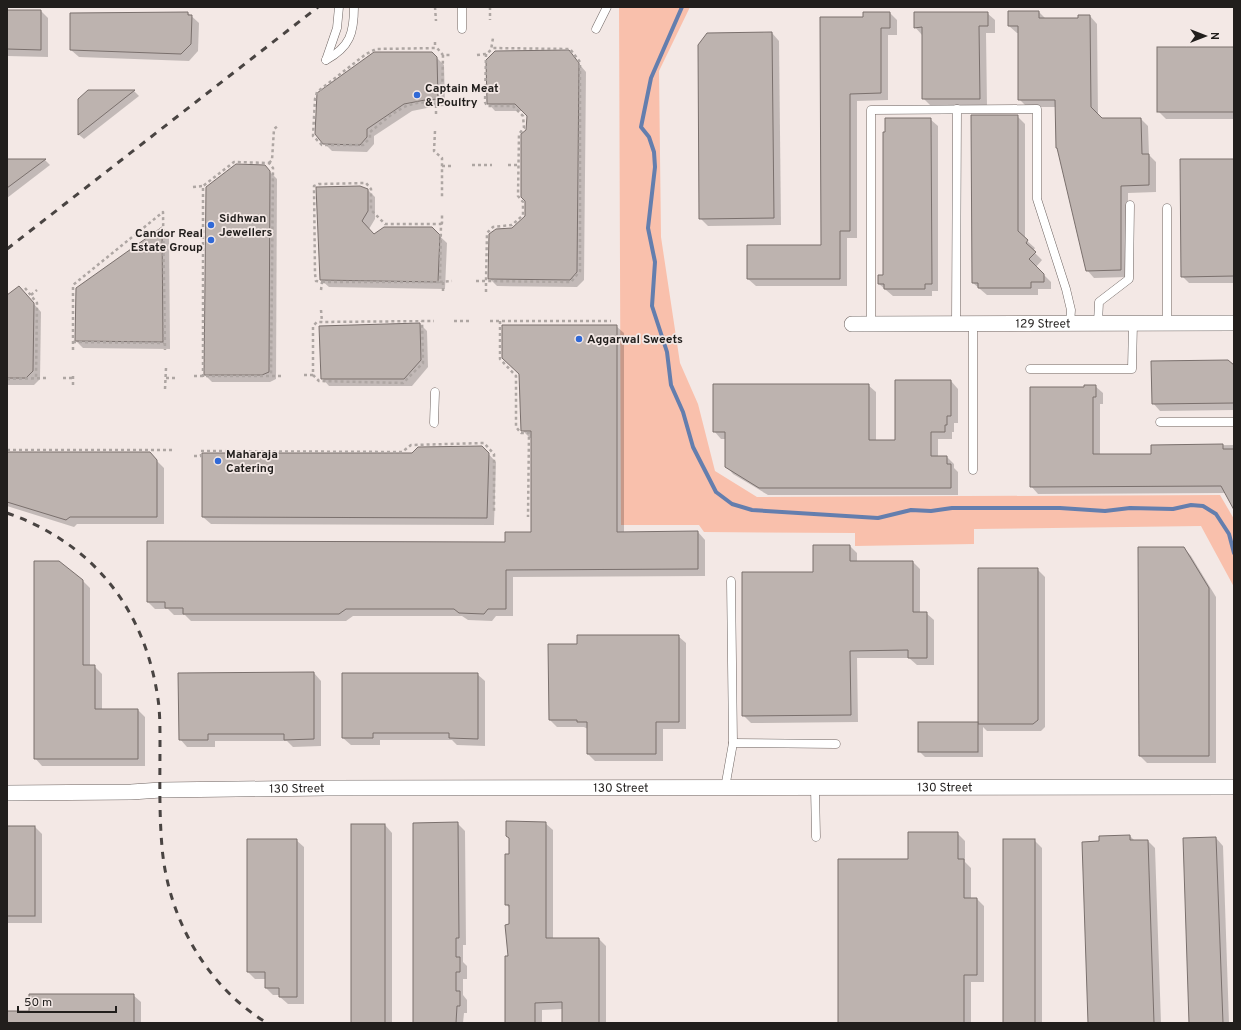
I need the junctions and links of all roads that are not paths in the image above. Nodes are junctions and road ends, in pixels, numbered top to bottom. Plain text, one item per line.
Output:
1 (339, 7) edge
2 (354, 7) edge
3 (462, 7) edge
4 (607, 7) edge
5 (462, 29) dead end
6 (596, 29) dead end
7 (957, 109) junction
8 (1130, 205) dead end
9 (1167, 208) dead end
10 (1098, 323) junction
11 (1133, 323) junction
12 (1167, 323) junction
13 (1234, 323) edge
14 (852, 324) dead end
15 (871, 324) junction
16 (956, 324) junction
17 (973, 324) junction
18 (1070, 324) junction
19 (1030, 369) dead end
20 (435, 392) dead end
21 (1160, 422) dead end
22 (1234, 422) edge
23 (434, 423) dead end
24 (973, 470) dead end
25 (731, 581) dead end
26 (733, 743) junction
27 (836, 744) dead end
28 (1234, 787) edge
29 (726, 788) junction
30 (815, 788) junction
31 (7, 792) edge
32 (816, 837) dead end

1 - 2 lane
3 - 5 lane
4 - 6 lane
7 - 15 lane
7 - 16 lane
7 - 18 lane
8 - 10 lane
9 - 12 lane
10 - 11 street, 129 Street
10 - 18 street, 129 Street
11 - 12 street, 129 Street
11 - 19 lane
12 - 13 street, 129 Street
14 - 15 street, 129 Street
15 - 16 street, 129 Street
16 - 17 street, 129 Street
17 - 18 street, 129 Street
17 - 24 lane
20 - 23 lane
21 - 22 lane
25 - 26 lane
26 - 27 lane
26 - 29 lane
28 - 30 street, 130 Street
29 - 30 street, 130 Street
29 - 31 street, 130 Street
30 - 32 lane

